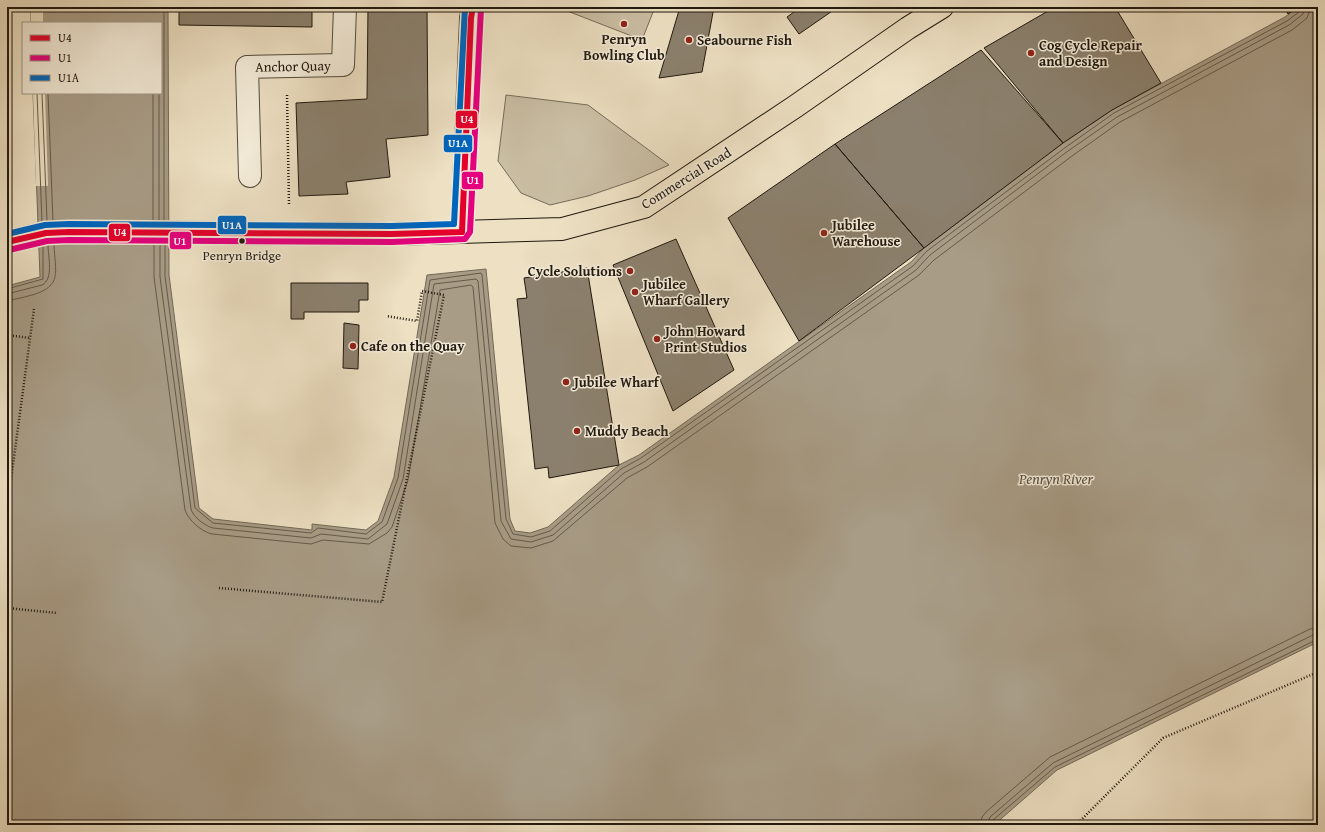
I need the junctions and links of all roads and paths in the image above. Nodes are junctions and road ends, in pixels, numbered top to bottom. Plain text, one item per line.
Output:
1 (345, 7) edge
2 (473, 7) edge
3 (942, 7) edge
4 (286, 66) junction
5 (250, 176) dead end
6 (462, 232) junction
7 (289, 233) junction
8 (7, 242) edge
9 (34, 310) dead end
10 (386, 316) dead end
11 (7, 335) edge
12 (30, 338) junction
13 (7, 509) edge
14 (219, 588) dead end
15 (7, 608) edge
16 (57, 613) dead end
17 (1318, 672) edge
18 (1076, 825) edge

1 - 4 street, Anchor Quay
2 - 6 street
3 - 6 main road, Commercial Road
4 - 5 street, Anchor Quay
4 - 7 path
6 - 7 main road, Commercial Road
7 - 8 main road, Commercial Road
9 - 12 path
10 - 14 path
11 - 12 path
12 - 13 path
15 - 16 path
17 - 18 path

